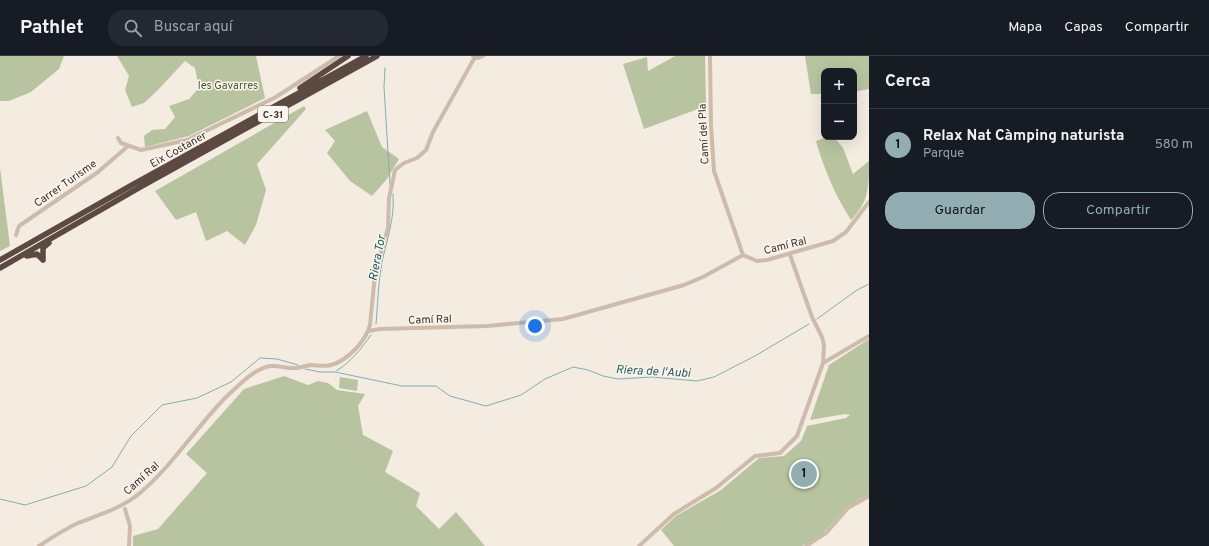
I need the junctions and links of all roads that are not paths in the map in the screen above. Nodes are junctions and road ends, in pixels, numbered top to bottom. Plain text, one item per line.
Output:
1 (338, 56) edge
2 (348, 56) edge
3 (366, 56) edge
4 (377, 56) edge
5 (483, 56) edge
6 (710, 56) edge
7 (474, 57) edge
8 (262, 114) junction
9 (118, 138) dead end
10 (128, 146) junction
11 (132, 185) junction
12 (869, 202) edge
13 (100, 210) junction
14 (16, 235) dead end
15 (22, 245) joint
16 (743, 255) junction
17 (790, 255) junction
18 (0, 257) edge
19 (0, 260) edge
20 (0, 269) edge
21 (368, 331) junction
22 (869, 336) edge
23 (823, 363) junction
24 (869, 496) edge
25 (125, 509) dead end
26 (39, 546) edge
27 (129, 546) edge
28 (639, 546) edge
29 (806, 546) edge

1 - 10 street
2 - 8 highway
3 - 8 highway, Eix Costaner / C-31
4 - 13 highway, C-31
5 - 7 street
6 - 16 street, Camí del Pla
7 - 21 street
8 - 11 highway, Eix Costaner / C-31
9 - 10 street
10 - 14 street, Carrer Turisme
11 - 15 highway
11 - 19 highway, Eix Costaner / C-31
12 - 17 street, Camí Ral
13 - 20 highway, C-31
13 - 20 highway
15 - 18 street
16 - 17 street, Camí Ral
16 - 21 street, Camí Ral
17 - 23 street
21 - 26 street, Camí Ral
22 - 23 street
23 - 28 street
24 - 29 street
25 - 27 street

